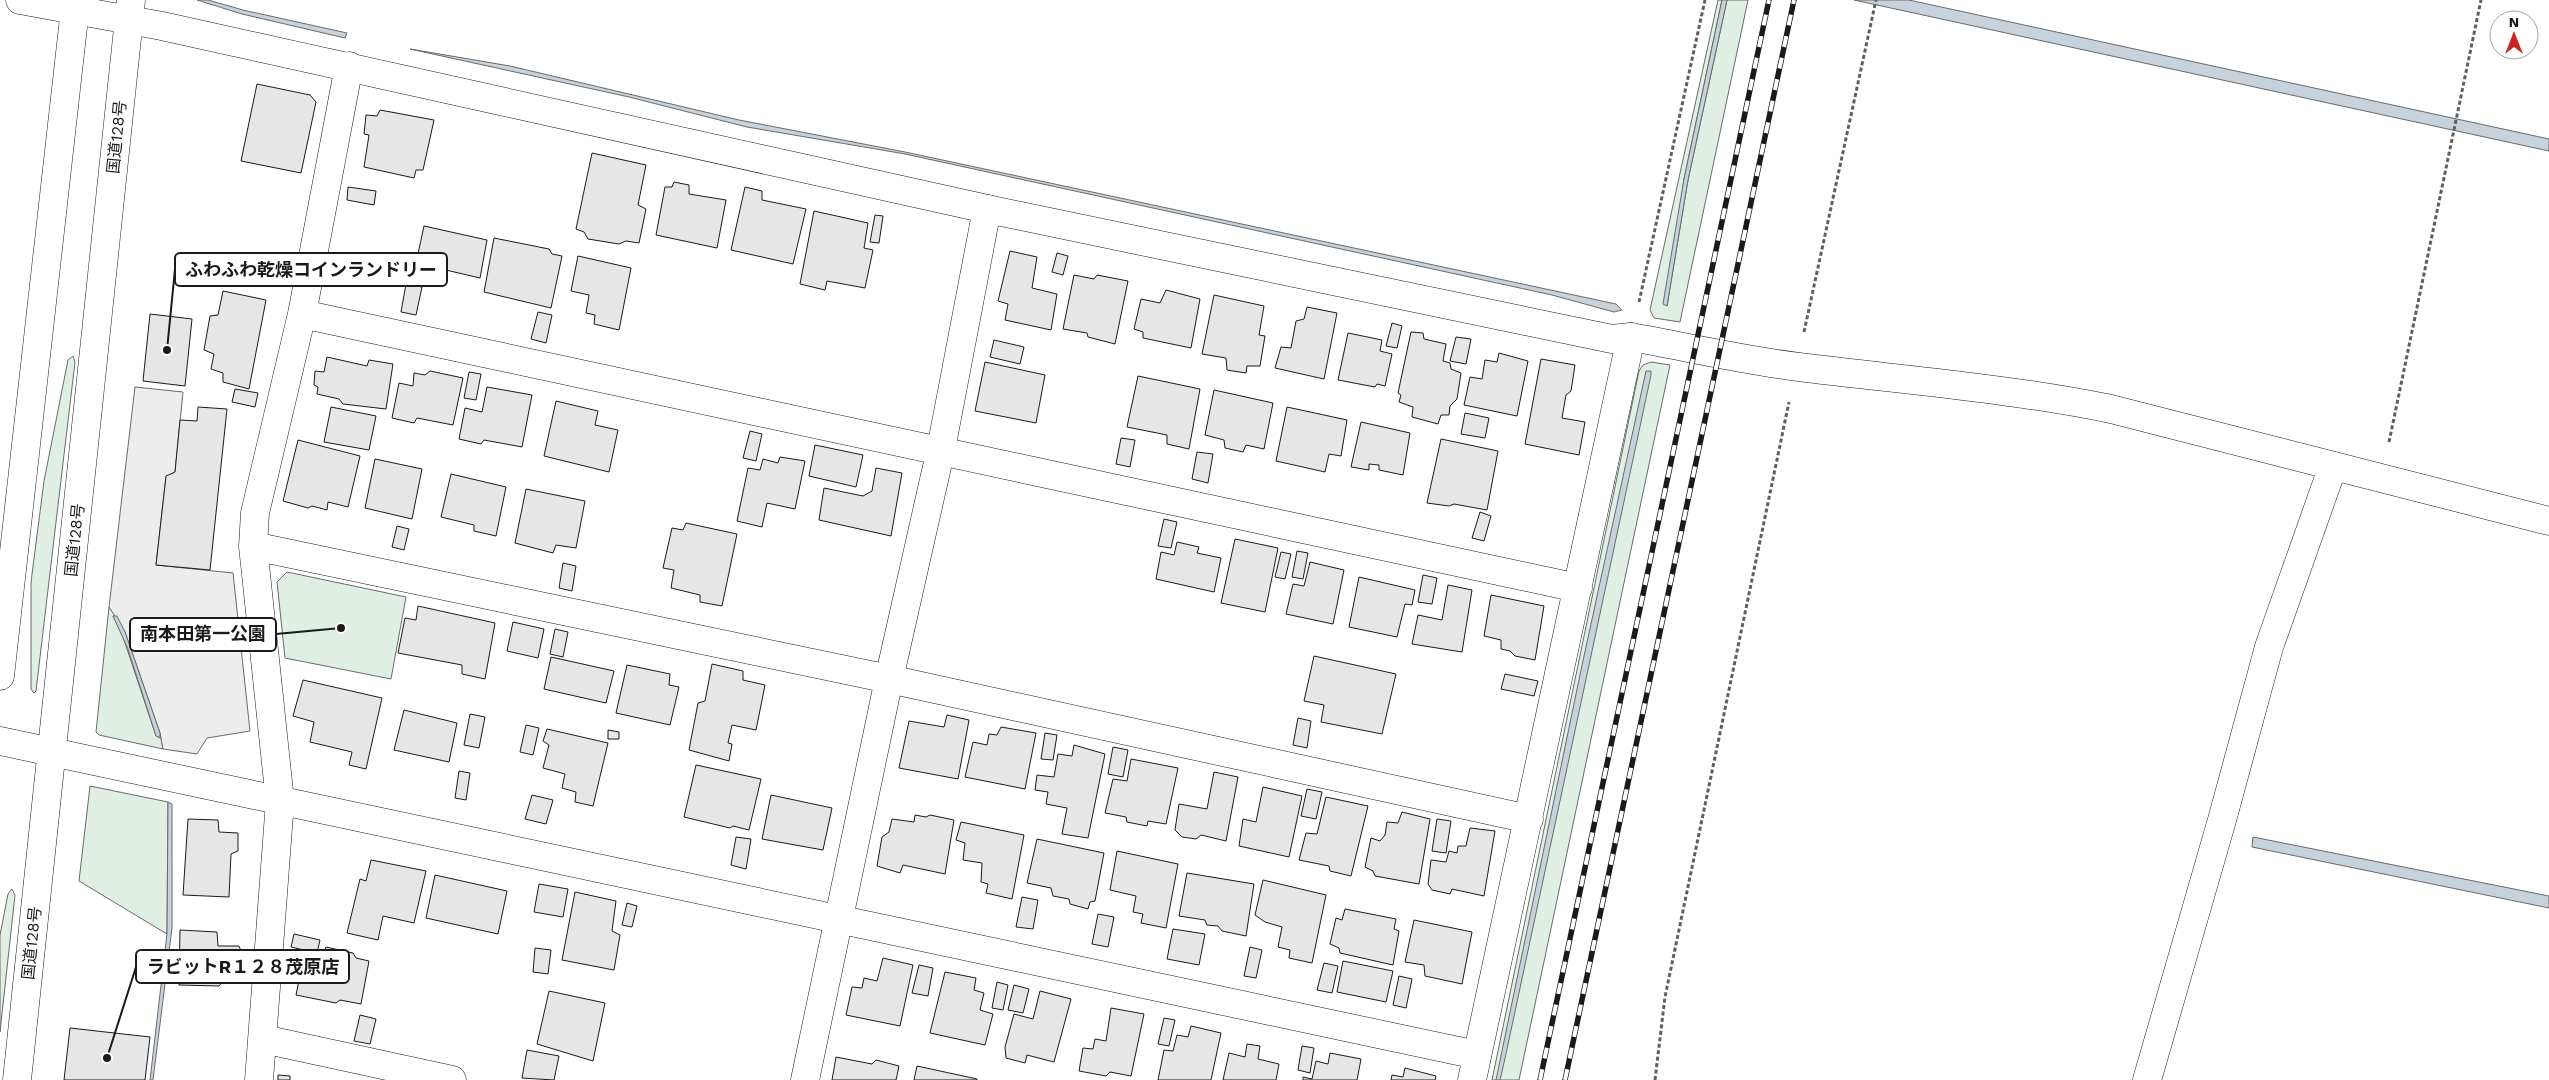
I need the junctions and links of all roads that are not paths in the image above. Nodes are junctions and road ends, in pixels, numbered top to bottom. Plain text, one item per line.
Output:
1 (20, 0) edge
2 (75, 5) edge
3 (130, 10) edge
4 (349, 66) junction
5 (987, 209) junction
6 (302, 314) junction
7 (1631, 337) junction
8 (941, 450) junction
9 (2333, 466) junction
10 (2549, 522) edge
11 (253, 546) junction
12 (1578, 588) junction
13 (0, 676) edge
14 (889, 679) junction
15 (0, 741) edge
16 (52, 752) junction
17 (280, 801) junction
18 (1529, 819) junction
19 (838, 918) junction
20 (263, 1039) junction
21 (1474, 1068) edge
22 (16, 1080) edge
23 (259, 1080) edge
24 (452, 1080) edge
25 (805, 1080) edge
26 (2147, 1080) edge

1 - 2 main road
2 - 3 main road
2 - 13 main road
3 - 4 main road
3 - 16 main road, 国道128号
4 - 5 main road
4 - 6 main road
5 - 7 main road
5 - 8 main road
6 - 8 main road
6 - 11 main road
7 - 9 main road
7 - 12 main road
8 - 12 main road
8 - 14 main road
9 - 10 main road
9 - 26 main road
11 - 14 main road
11 - 17 main road
12 - 18 main road
14 - 18 main road
14 - 19 main road
15 - 16 main road
16 - 17 main road
16 - 22 main road, 国道128号
17 - 19 main road
17 - 20 main road
18 - 21 main road
19 - 21 main road
19 - 25 main road
20 - 23 main road
20 - 24 main road

